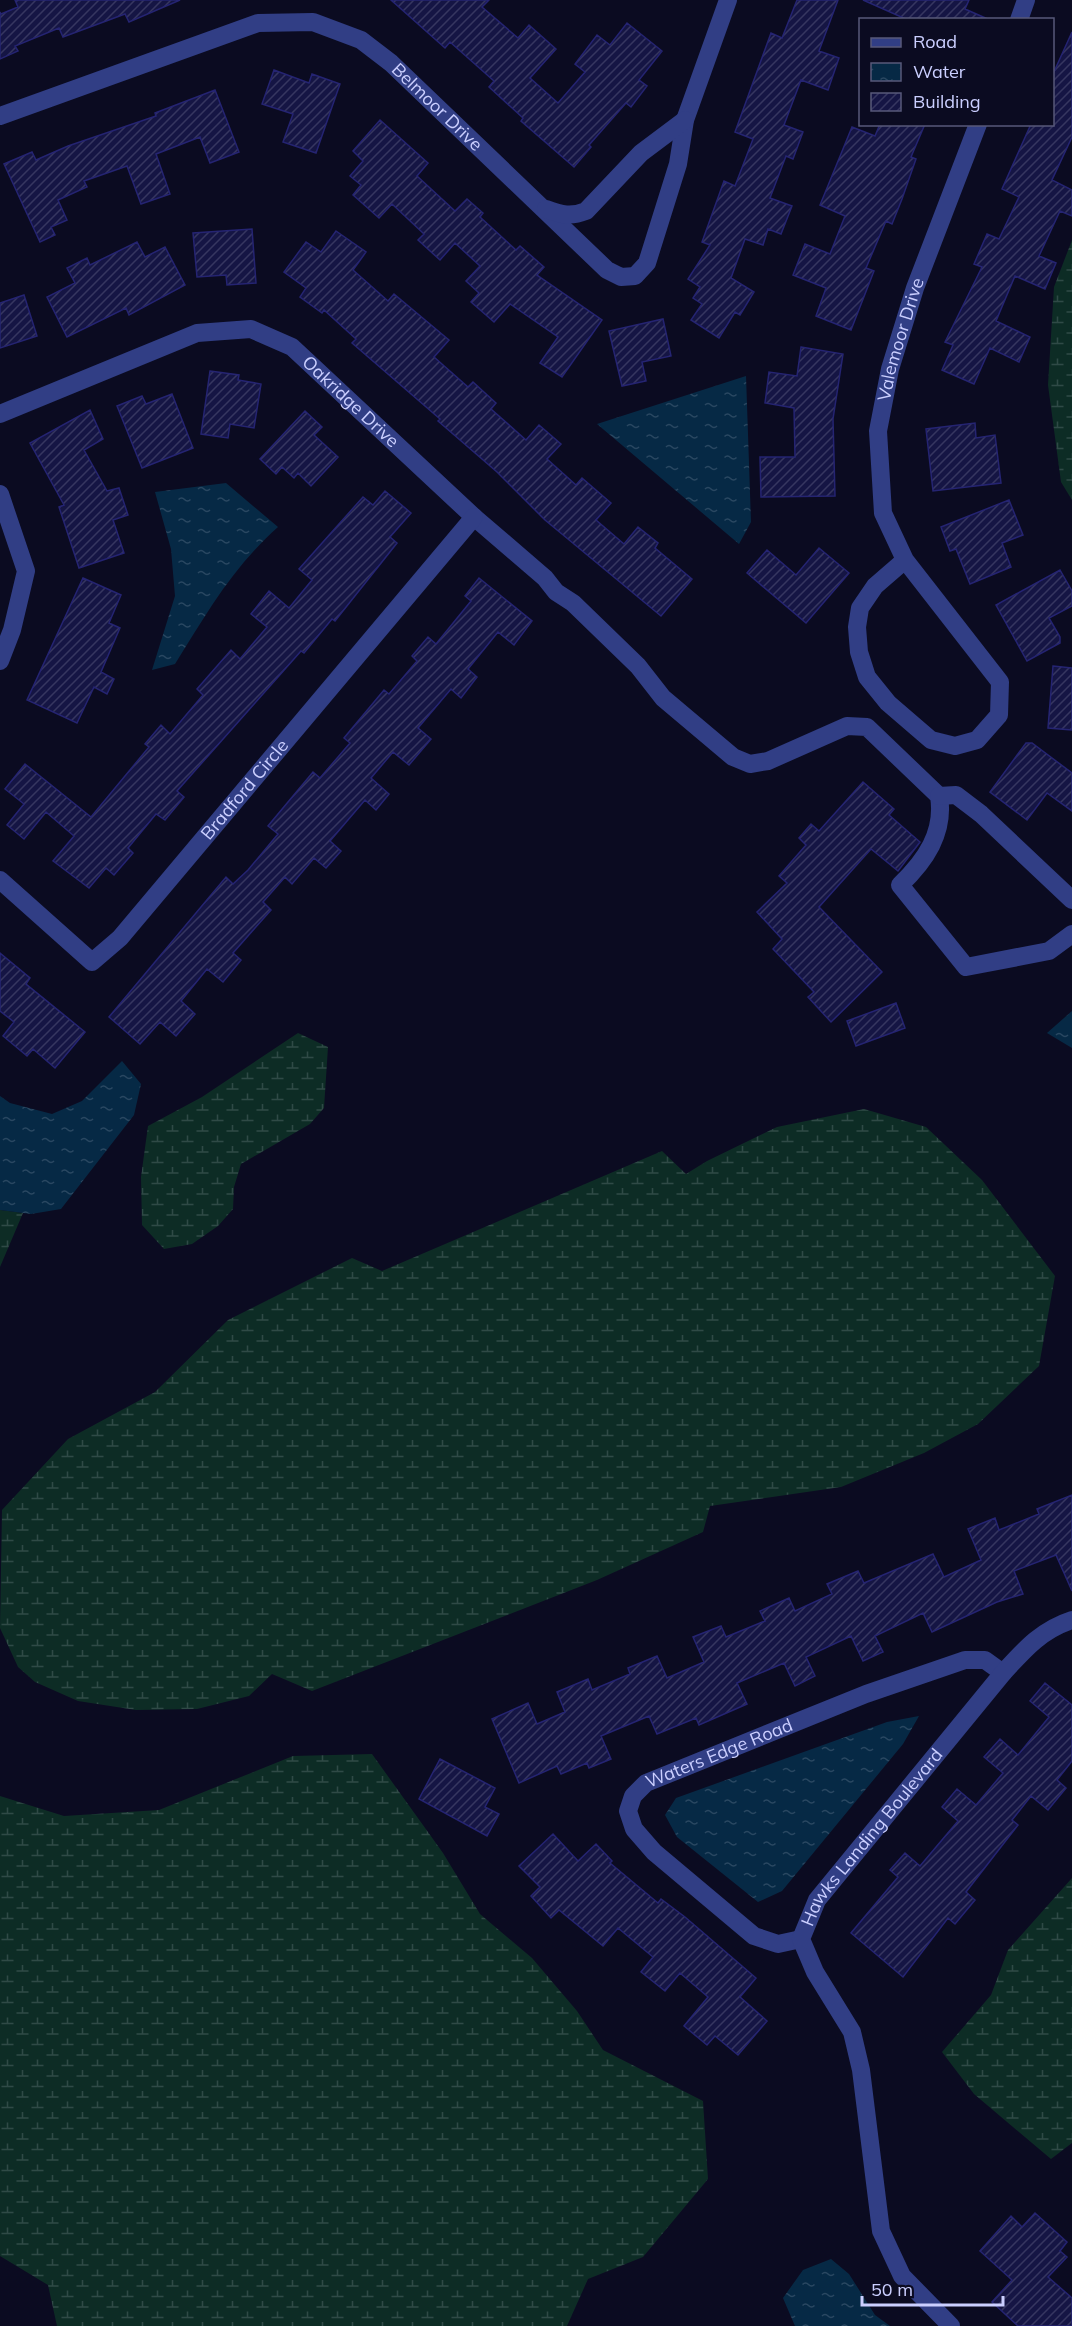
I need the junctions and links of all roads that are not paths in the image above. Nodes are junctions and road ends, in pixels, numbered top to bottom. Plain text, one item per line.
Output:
1 (728, 0) edge
2 (1026, 0) edge
3 (1020, 18) edge
4 (0, 116) edge
5 (685, 120) junction
6 (977, 126) edge
7 (546, 209) junction
8 (0, 414) edge
9 (0, 494) edge
10 (474, 517) junction
11 (905, 560) junction
12 (0, 661) edge
13 (939, 796) junction
14 (0, 880) edge
15 (1072, 900) edge
16 (1072, 934) edge
17 (1072, 1620) edge
18 (1003, 1673) junction
19 (801, 1939) junction
20 (951, 2326) edge

1 - 5 street, Belmoor Drive
2 - 3 street
4 - 7 street, Belmoor Drive
5 - 7 street
5 - 7 street, Belmoor Drive
6 - 11 street, Valemoor Drive
8 - 10 street, Oakridge Drive
9 - 12 street
10 - 13 street, Oakridge Drive
10 - 14 street, Bradford Circle
11 - 11 street, Valemoor Drive
13 - 15 street
13 - 16 street
17 - 18 street, Hawks Landing Boulevard
18 - 19 street, Hawks Landing Boulevard
18 - 19 street, Waters Edge Road
19 - 20 street, Hawks Landing Boulevard

